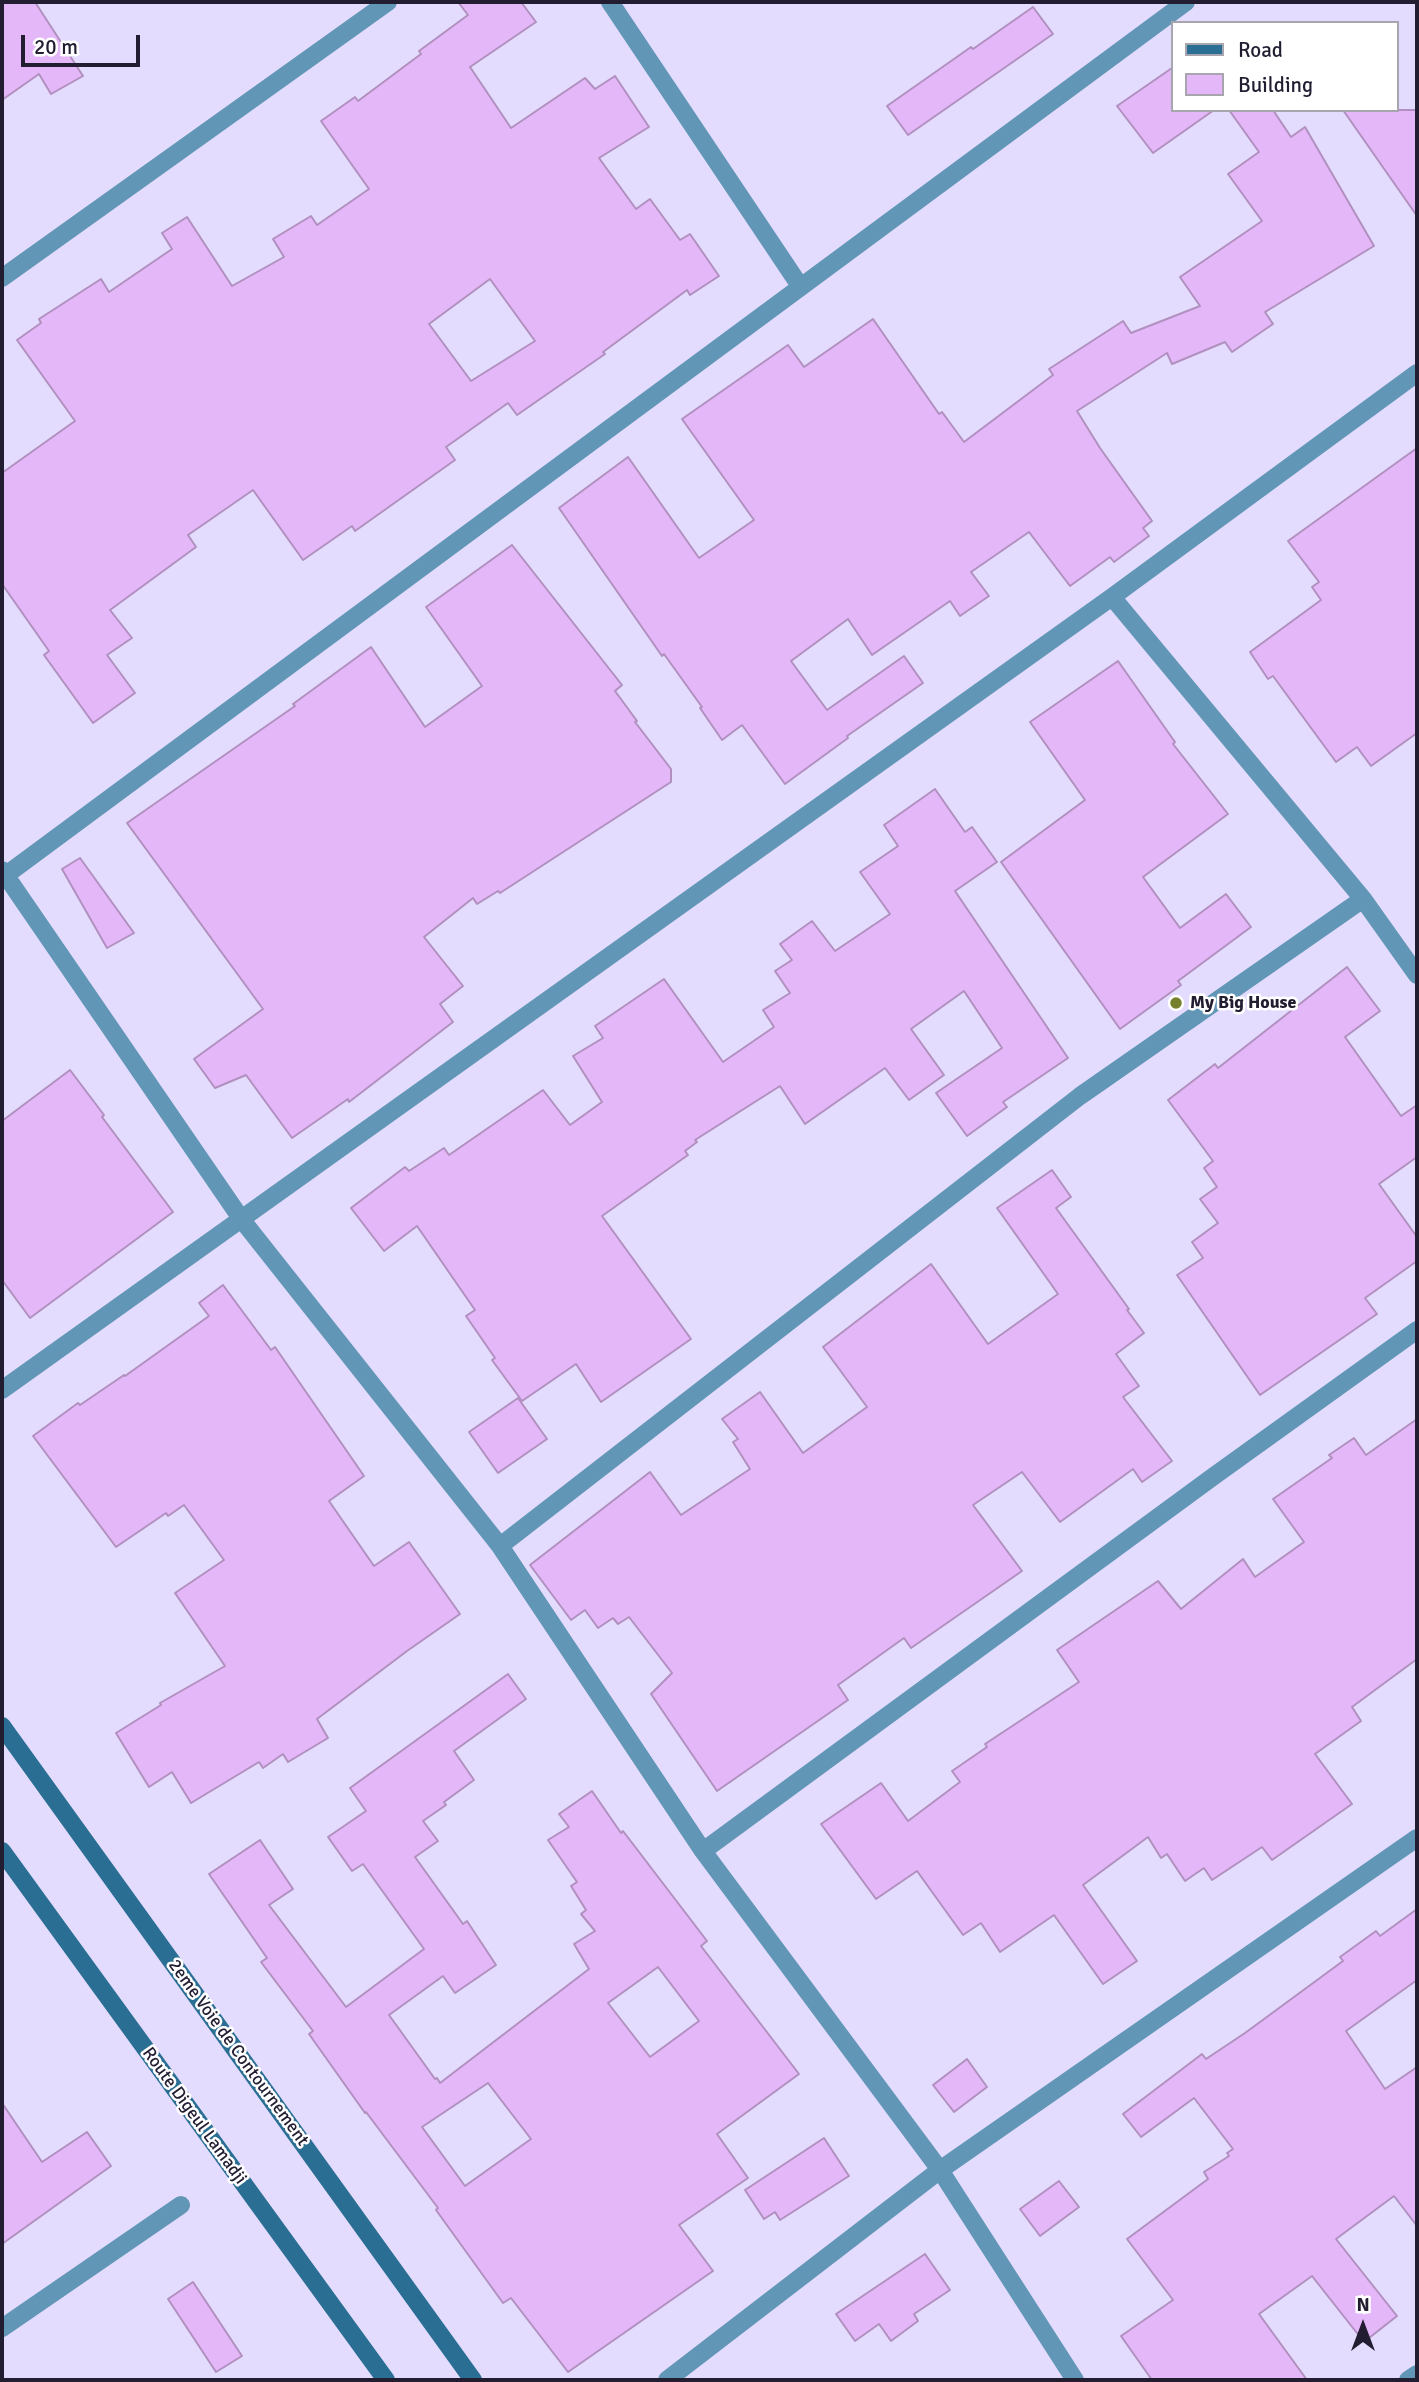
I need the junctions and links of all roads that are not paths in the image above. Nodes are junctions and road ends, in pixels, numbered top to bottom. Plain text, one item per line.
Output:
1 (388, 2) edge
2 (610, 2) edge
3 (1186, 2) edge
4 (2, 278) edge
5 (800, 286) junction
6 (1417, 373) edge
7 (1112, 597) junction
8 (4, 872) edge
9 (1363, 899) junction
10 (1417, 975) edge
11 (242, 1220) junction
12 (1417, 1330) edge
13 (2, 1390) edge
14 (500, 1546) junction
15 (2, 1726) edge
16 (1417, 1838) edge
17 (2, 1851) edge
18 (703, 1851) junction
19 (940, 2170) junction
20 (181, 2205) dead end
21 (2, 2328) edge
22 (1417, 2374) edge
23 (386, 2380) edge
24 (474, 2380) edge
25 (667, 2380) edge
26 (1075, 2380) edge
27 (1408, 2380) edge

1 - 4 street
2 - 5 street
3 - 5 street
5 - 8 street
6 - 7 street
7 - 9 street
7 - 11 street
8 - 11 street
9 - 10 street
9 - 14 street
11 - 13 street
11 - 14 street
12 - 18 street
14 - 18 street
15 - 24 main road, 2eme Voie de Contournement
16 - 19 street
17 - 23 main road, Route Digeul Lamadji
18 - 19 street
19 - 25 street
19 - 26 street
20 - 21 street
22 - 27 street

